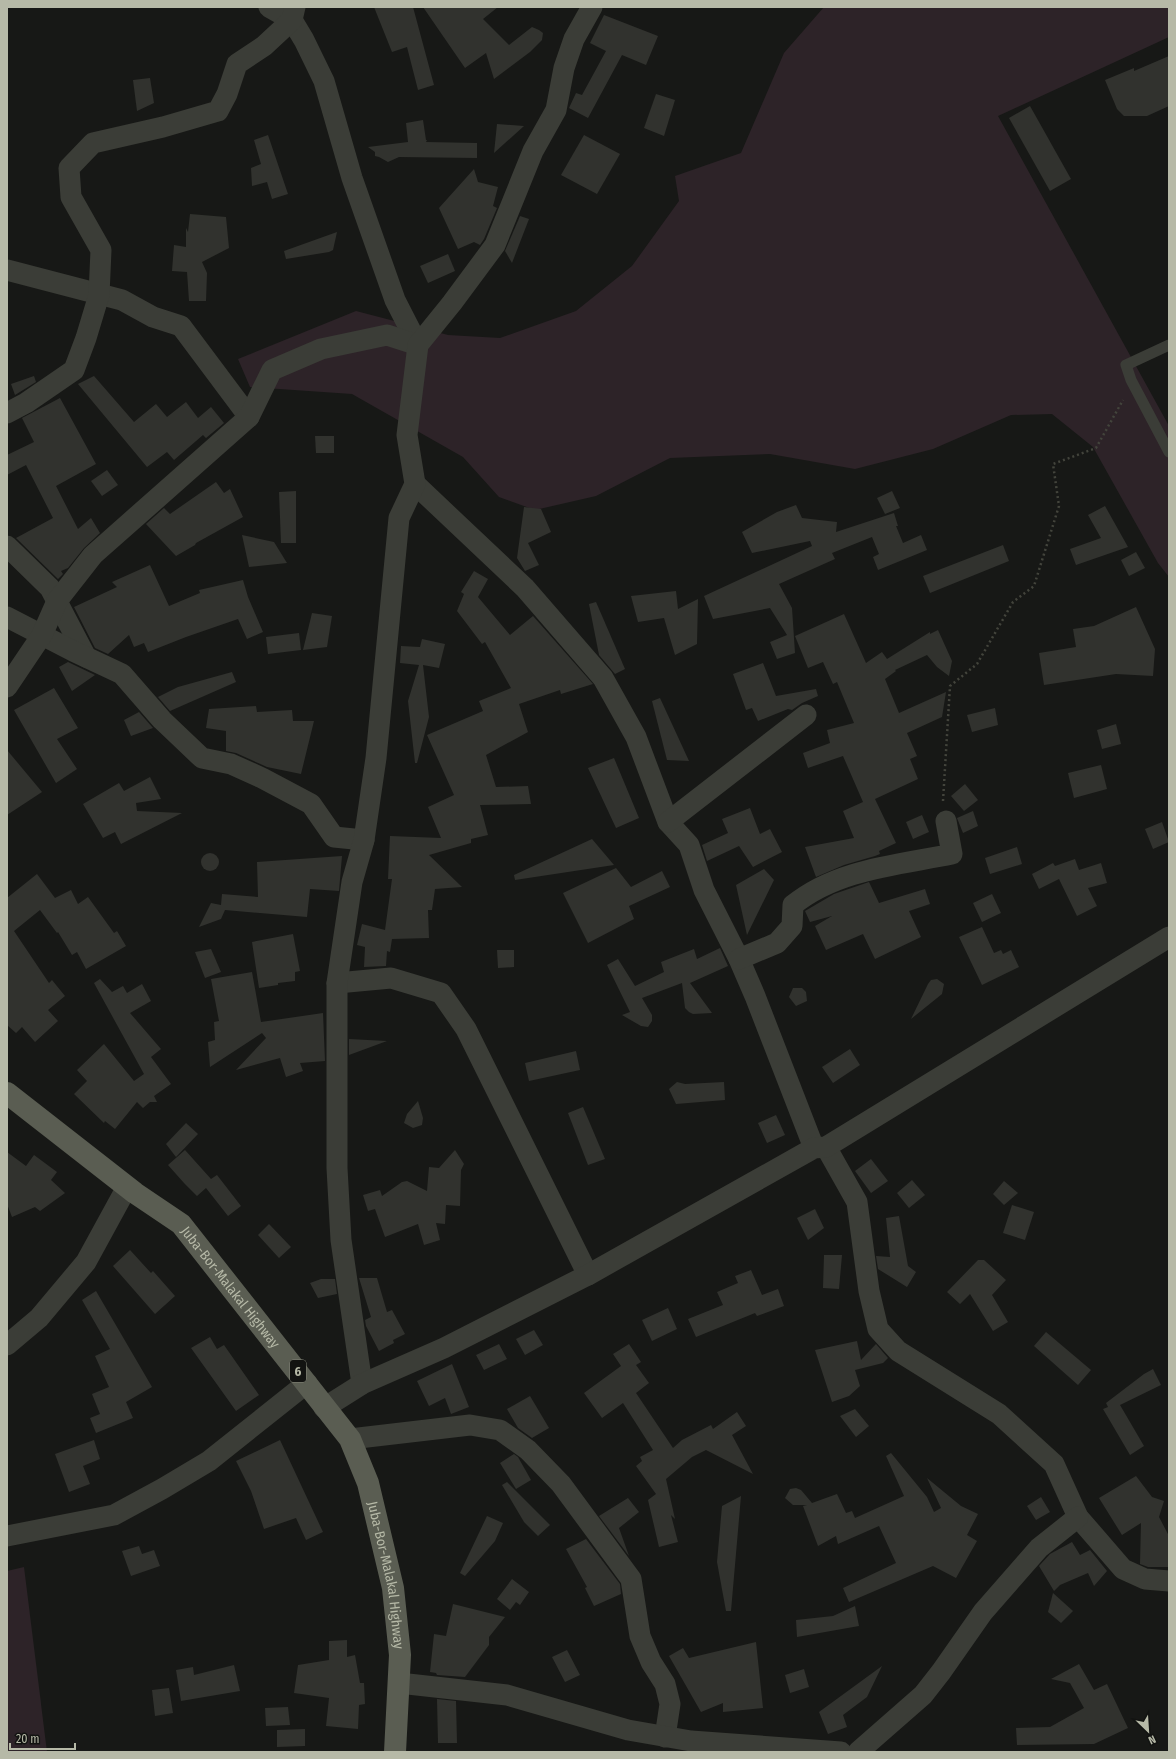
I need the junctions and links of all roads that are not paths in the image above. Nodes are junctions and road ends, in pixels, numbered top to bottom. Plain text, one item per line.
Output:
1 (269, 7) edge
2 (592, 7) edge
3 (293, 13) edge
4 (7, 270) edge
5 (99, 294) junction
6 (418, 344) junction
7 (1169, 345) edge
8 (7, 413) edge
9 (248, 417) junction
10 (1169, 452) edge
11 (415, 484) junction
12 (7, 546) edge
13 (57, 600) junction
14 (7, 617) edge
15 (42, 635) junction
16 (86, 657) junction
17 (7, 687) edge
18 (806, 715) dead end
19 (946, 821) road end
20 (668, 822) junction
21 (364, 840) junction
22 (1169, 937) edge
23 (739, 959) junction
24 (337, 983) junction
25 (7, 1093) edge
26 (820, 1148) junction
27 (127, 1187) junction
28 (588, 1275) junction
29 (7, 1345) edge
30 (307, 1383) junction
31 (362, 1384) junction
32 (324, 1408) junction
33 (350, 1439) junction
34 (1078, 1517) junction
35 (7, 1536) edge
36 (1169, 1581) edge
37 (399, 1683) junction
38 (665, 1737) junction
39 (395, 1752) edge
40 (841, 1752) edge
41 (858, 1752) edge

1 - 3 street
2 - 6 street
3 - 5 street
3 - 6 street
4 - 5 street
5 - 8 street
5 - 9 street
6 - 9 street
6 - 11 street
7 - 10 lane
9 - 13 street
11 - 20 street
11 - 21 street
12 - 13 street
13 - 15 street
13 - 16 street
14 - 15 street
15 - 16 street
15 - 17 street
16 - 21 street
18 - 20 street
19 - 23 street
20 - 23 street
21 - 24 street
22 - 26 street
23 - 26 street
24 - 28 street
24 - 31 street
25 - 27 main road, Juba-Bor-Malakal Highway / 6
26 - 28 street
26 - 34 street
27 - 29 street
27 - 30 main road, Juba-Bor-Malakal Highway / 6
28 - 31 street
30 - 32 main road, Juba-Bor-Malakal Highway / 6
30 - 35 street
31 - 32 street
32 - 33 main road, Juba-Bor-Malakal Highway / 6
33 - 37 main road, Juba-Bor-Malakal Highway / 6
33 - 38 street
34 - 36 street
34 - 41 street
37 - 38 street
37 - 39 main road, Juba-Bor-Malakal Highway / 6
38 - 40 street

